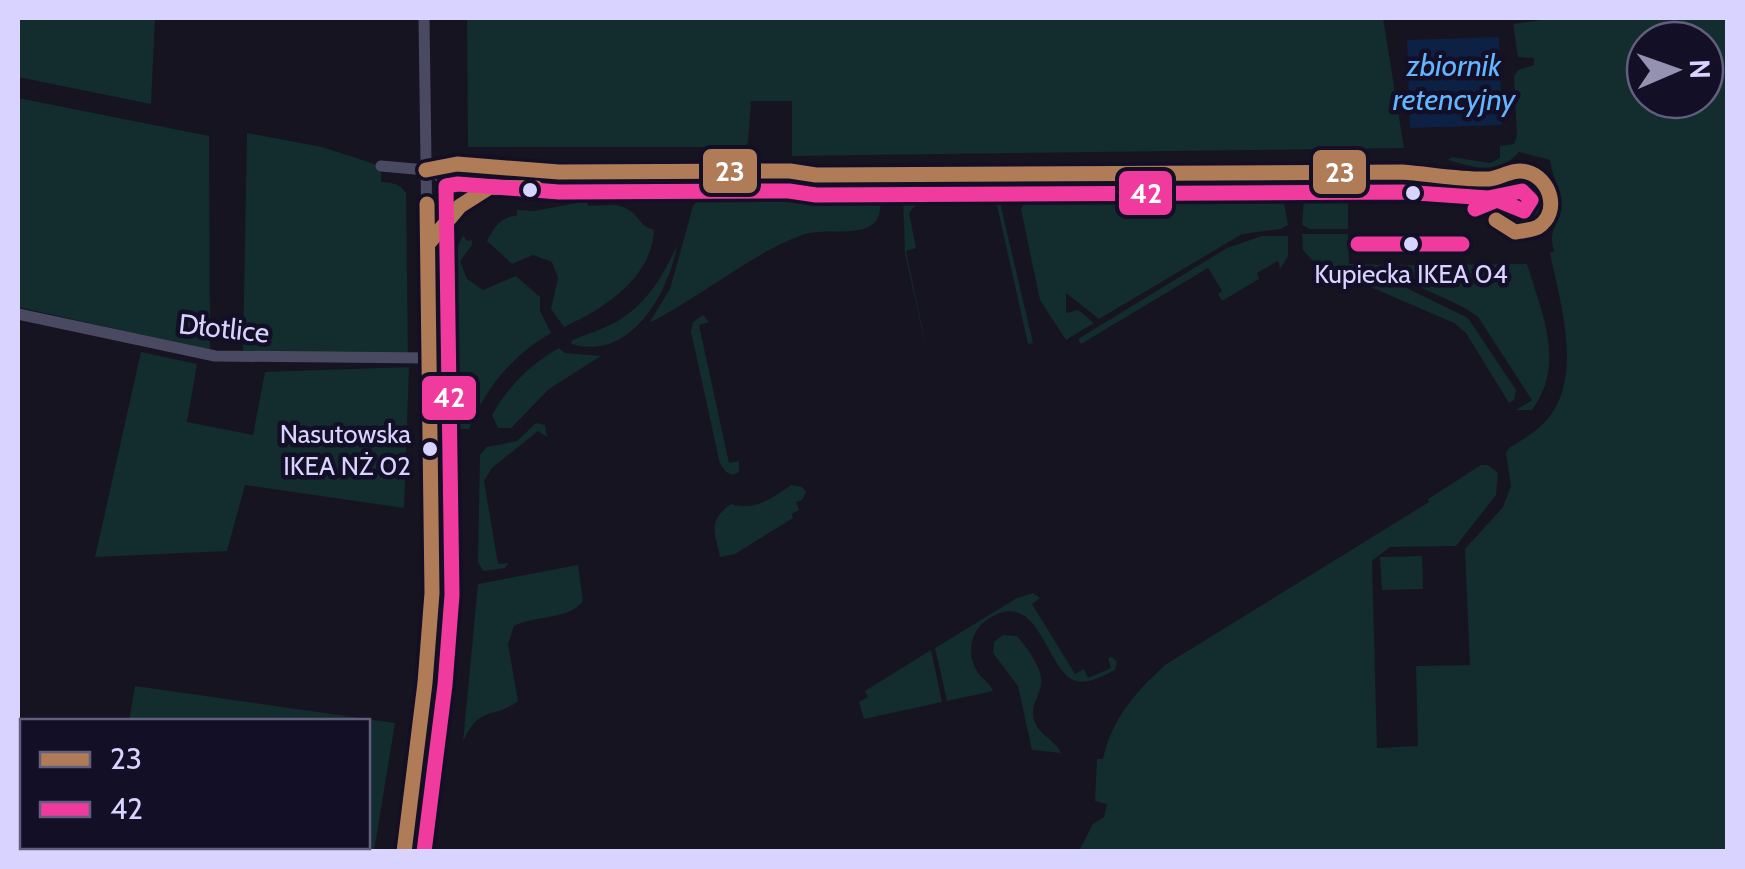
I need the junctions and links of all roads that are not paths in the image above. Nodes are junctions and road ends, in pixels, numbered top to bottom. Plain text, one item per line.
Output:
1 (424, 18) edge
2 (380, 166) dead end
3 (426, 170) junction
4 (1430, 174) junction
5 (816, 175) junction
6 (1501, 177) junction
7 (490, 187) junction
8 (1490, 199) junction
9 (428, 244) junction
10 (18, 314) edge
11 (430, 358) junction
12 (404, 852) edge

1 - 3 street
2 - 3 street
3 - 5 street
3 - 7 street
3 - 9 street
4 - 5 street
4 - 6 street
4 - 8 street
5 - 7 street
6 - 8 street
6 - 8 street
7 - 9 street
9 - 11 street
10 - 11 street, Dłotlice
11 - 12 street

